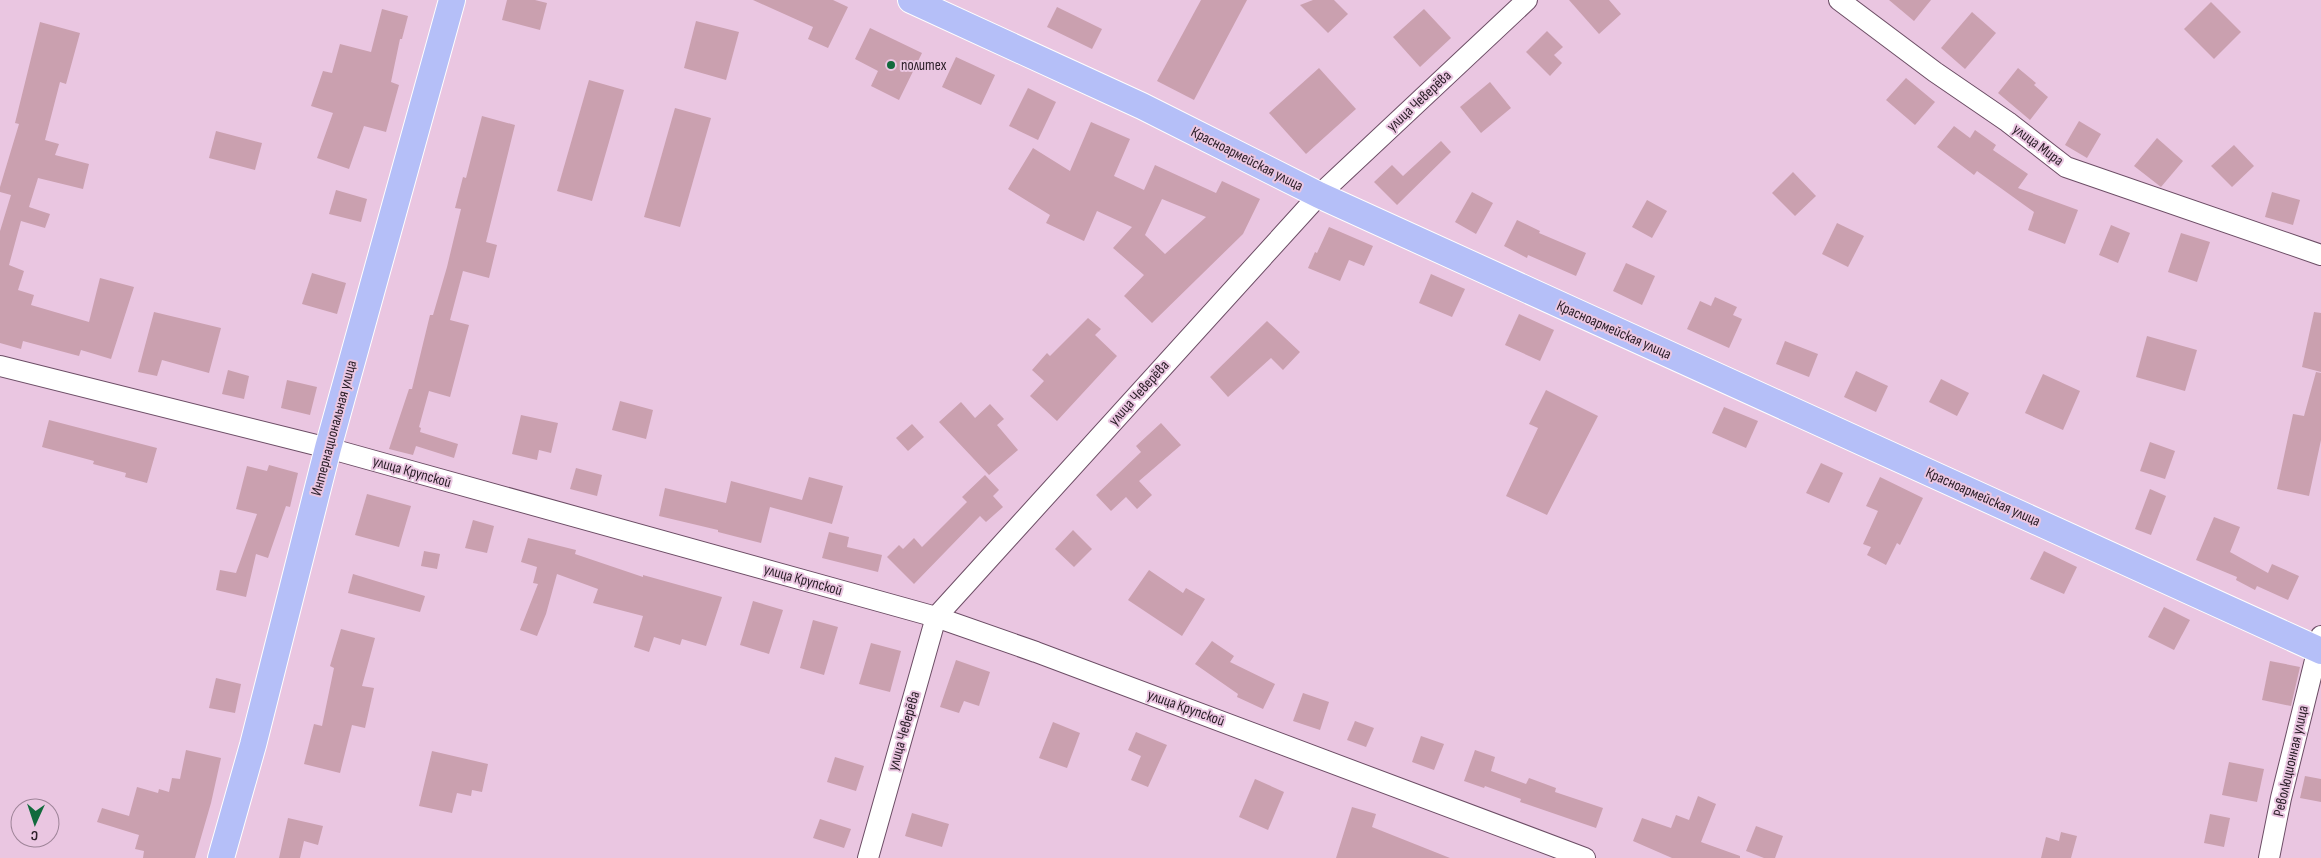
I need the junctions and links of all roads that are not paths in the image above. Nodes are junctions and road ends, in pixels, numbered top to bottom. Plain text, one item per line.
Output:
1 (452, 0) edge
2 (911, 0) edge
3 (1527, 0) edge
4 (1839, 0) edge
5 (1319, 195) junction
6 (2321, 255) edge
7 (0, 366) edge
8 (328, 448) junction
9 (936, 617) junction
10 (2320, 646) edge
11 (221, 858) edge
12 (868, 858) edge
13 (1585, 858) edge
14 (2269, 858) edge

1 - 8 main road, Интернациональная улица
2 - 5 main road, Красноармейская улица
3 - 5 street, улица Чеверёва
4 - 6 street, улица Мира
5 - 9 street, улица Чеверёва
5 - 10 main road, Красноармейская улица
7 - 8 street, улица Крупской
8 - 9 street, улица Крупской
8 - 11 main road, Интернациональная улица
9 - 12 street, улица Чеверёва
9 - 13 street, улица Крупской
10 - 14 street, Революционная улица

